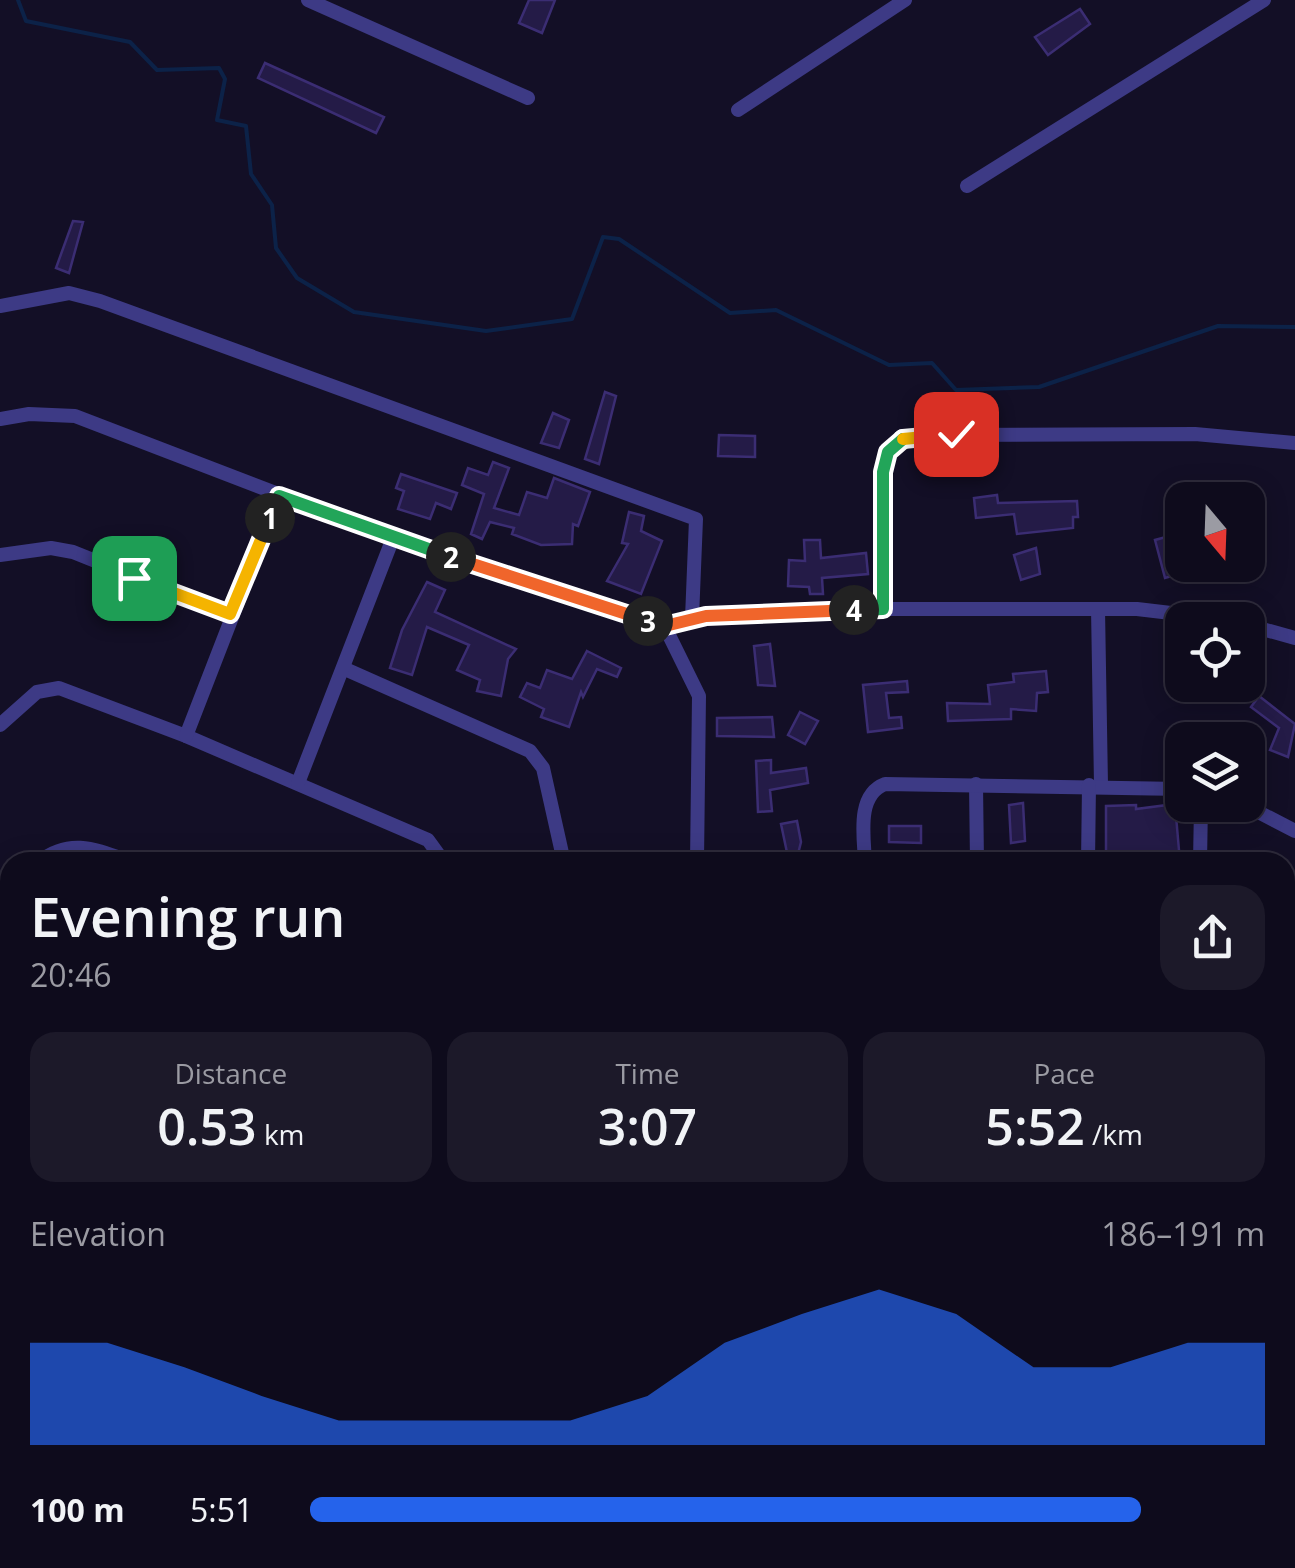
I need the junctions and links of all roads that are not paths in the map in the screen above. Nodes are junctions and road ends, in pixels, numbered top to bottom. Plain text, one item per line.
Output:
1 (308, 0) edge
2 (905, 0) edge
3 (1264, 0) edge
4 (528, 98) dead end
5 (738, 110) dead end
6 (968, 186) dead end
7 (0, 306) edge
8 (0, 420) edge
9 (1295, 443) edge
10 (279, 496) junction
11 (393, 538) junction
12 (0, 554) edge
13 (883, 609) junction
14 (1098, 609) junction
15 (1165, 611) edge
16 (230, 614) junction
17 (692, 618) junction
18 (665, 626) junction
19 (1265, 630) edge
20 (1295, 638) edge
21 (345, 669) junction
22 (0, 724) edge
23 (186, 736) junction
24 (298, 783) junction
25 (976, 784) junction
26 (1095, 785) junction
27 (1165, 788) edge
28 (1265, 816) edge
29 (1201, 822) edge
30 (1295, 831) edge
31 (55, 852) edge
32 (101, 852) edge
33 (437, 852) edge
34 (562, 852) edge
35 (697, 852) edge
36 (865, 852) edge
37 (977, 852) edge
38 (1089, 852) edge
39 (1200, 852) edge

1 - 4 street
2 - 5 street
3 - 6 street
7 - 17 street
8 - 10 street
9 - 13 street
10 - 11 street
10 - 16 street
11 - 18 street
11 - 21 street
12 - 16 street
13 - 14 street
13 - 17 street
14 - 15 street
14 - 26 street
16 - 23 street
17 - 18 street
18 - 35 street
19 - 20 street
21 - 24 street
21 - 34 street
22 - 23 street
23 - 24 street
24 - 33 street
25 - 26 street
25 - 36 street
25 - 37 street
26 - 27 street
26 - 38 street
28 - 30 street
29 - 39 street
31 - 32 street

